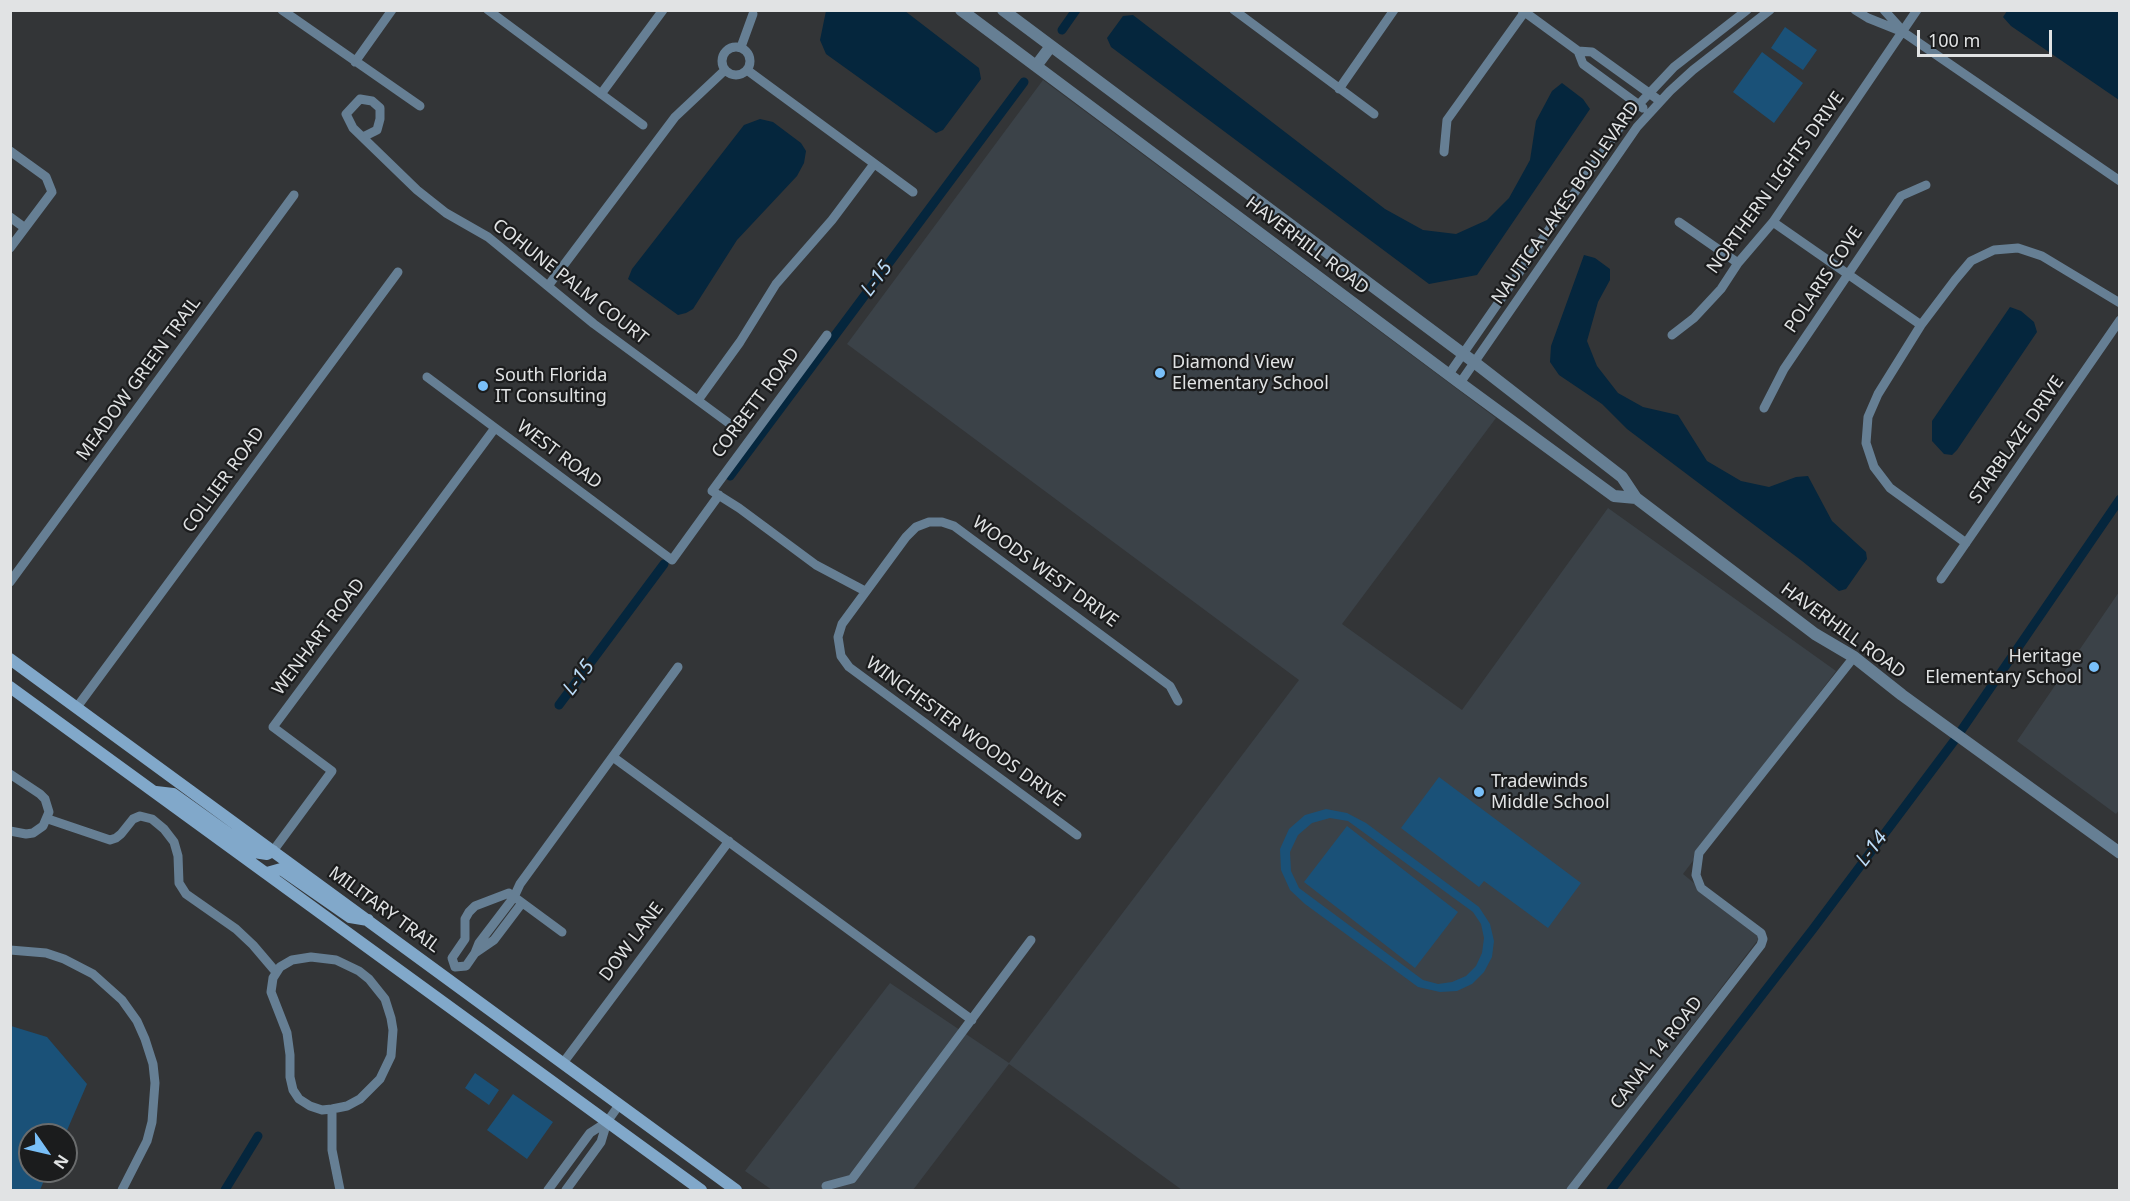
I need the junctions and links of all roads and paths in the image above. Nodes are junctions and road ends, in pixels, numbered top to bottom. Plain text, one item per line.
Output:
1 (282, 10) edge
2 (392, 10) edge
3 (488, 10) edge
4 (663, 10) edge
5 (961, 10) edge
6 (1003, 10) edge
7 (1234, 10) edge
8 (1394, 10) edge
9 (1747, 10) edge
10 (1770, 10) edge
11 (1856, 10) edge
12 (1884, 10) edge
13 (1917, 10) edge
14 (1524, 11) edge
15 (756, 12) edge
16 (1903, 32) junction
17 (1051, 46) junction
18 (741, 47) junction
19 (1578, 51) junction
20 (355, 62) junction
21 (1036, 66) junction
22 (725, 70) junction
23 (747, 70) junction
24 (1339, 88) junction
25 (1648, 92) junction
26 (601, 94) junction
27 (1660, 101) junction
28 (1638, 104) junction
29 (420, 106) dead end
30 (1374, 114) dead end
31 (1649, 114) junction
32 (643, 125) dead end
33 (363, 137) dead end
34 (10, 151) edge
35 (1444, 152) dead end
36 (874, 164) junction
37 (2120, 182) edge
38 (1926, 185) dead end
39 (912, 192) dead end
40 (294, 195) dead end
41 (10, 217) edge
42 (1679, 222) dead end
43 (1773, 222) junction
44 (25, 228) junction
45 (10, 248) edge
46 (1738, 263) junction
47 (398, 272) dead end
48 (1848, 274) junction
49 (548, 286) junction
50 (2120, 303) edge
51 (2120, 320) edge
52 (1922, 325) junction
53 (827, 335) dead end
54 (1672, 335) dead end
55 (1462, 354) junction
56 (1474, 362) junction
57 (1449, 374) junction
58 (427, 377) dead end
59 (1460, 383) junction
60 (698, 400) junction
61 (1764, 408) dead end
62 (734, 426) dead end
63 (495, 428) junction
64 (716, 493) junction
65 (1636, 498) junction
66 (1966, 543) junction
67 (672, 560) joint
68 (1941, 579) dead end
69 (10, 582) edge
70 (865, 591) junction
71 (1854, 657) junction
72 (10, 659) edge
73 (678, 667) dead end
74 (10, 687) edge
75 (1178, 701) dead end
76 (76, 707) junction
77 (612, 757) junction
78 (10, 774) edge
79 (154, 792) junction
80 (48, 819) junction
81 (10, 831) edge
82 (1077, 835) dead end
83 (729, 842) junction
84 (273, 851) junction
85 (2120, 853) edge
86 (267, 873) junction
87 (518, 900) junction
88 (489, 901) junction
89 (369, 920) junction
90 (503, 920) junction
91 (562, 932) dead end
92 (1031, 940) dead end
93 (10, 950) edge
94 (455, 967) junction
95 (276, 972) junction
96 (447, 977) junction
97 (972, 1020) junction
98 (563, 1063) junction
99 (619, 1106) junction
100 (332, 1109) junction
101 (607, 1122) junction
102 (826, 1186) dead end
103 (122, 1191) edge
104 (340, 1191) edge
105 (548, 1191) edge
106 (566, 1191) edge
107 (701, 1191) edge
108 (736, 1191) edge
109 (1571, 1191) edge

1 - 20 street
2 - 20 street
3 - 26 street
4 - 26 street
5 - 21 street, HAVERHILL ROAD
6 - 17 street, HAVERHILL ROAD
7 - 24 street
8 - 24 street
9 - 25 street, NAUTICA LAKES BOULEVARD
10 - 27 street, NAUTICA LAKES BOULEVARD
11 - 16 street
12 - 16 street
13 - 16 street, NORTHERN LIGHTS DRIVE
14 - 19 street
14 - 35 street
15 - 18 street
16 - 37 street
16 - 43 street, NORTHERN LIGHTS DRIVE
17 - 21 street
17 - 55 street, HAVERHILL ROAD
18 - 22 street
18 - 23 street
19 - 25 street
19 - 28 street
20 - 29 street
21 - 57 street, HAVERHILL ROAD
22 - 23 street
22 - 49 street
23 - 36 street
24 - 30 street
25 - 27 street
25 - 28 street, NAUTICA LAKES BOULEVARD
26 - 32 street
27 - 31 street, NAUTICA LAKES BOULEVARD
28 - 31 street
28 - 55 street, NAUTICA LAKES BOULEVARD
31 - 56 street, NAUTICA LAKES BOULEVARD
33 - 49 street, COHUNE PALM COURT
34 - 44 street
36 - 39 street
36 - 60 street
38 - 48 street, POLARIS COVE
40 - 69 street, MEADOW GREEN TRAIL
41 - 44 street
42 - 46 street
43 - 46 street, NORTHERN LIGHTS DRIVE
43 - 48 street
44 - 45 street
46 - 54 street, NORTHERN LIGHTS DRIVE
47 - 76 street, COLLIER ROAD
48 - 52 street
48 - 61 street, POLARIS COVE
49 - 60 street, COHUNE PALM COURT
50 - 52 street
51 - 66 street, STARBLAZE DRIVE
52 - 66 street
53 - 64 street, CORBETT ROAD
55 - 56 street, HAVERHILL ROAD
55 - 57 street, NAUTICA LAKES BOULEVARD
56 - 59 street, NAUTICA LAKES BOULEVARD
56 - 65 street, HAVERHILL ROAD
57 - 59 street, HAVERHILL ROAD
58 - 63 street, WEST ROAD
59 - 65 street, HAVERHILL ROAD
60 - 62 street, COHUNE PALM COURT
63 - 67 street, WEST ROAD
63 - 84 street, WENHART ROAD
64 - 67 street, CORBETT ROAD
64 - 70 street
65 - 71 street, HAVERHILL ROAD
66 - 68 street, STARBLAZE DRIVE
70 - 75 street, WOODS WEST DRIVE
70 - 82 street, WINCHESTER WOODS DRIVE
71 - 85 street, HAVERHILL ROAD
71 - 109 street, CANAL 14 ROAD
72 - 76 main road, MILITARY TRAIL
73 - 77 street
74 - 79 main road
76 - 84 main road, MILITARY TRAIL
77 - 83 street
77 - 87 street
78 - 80 street
79 - 84 main road
79 - 86 main road
80 - 81 street
80 - 95 street
83 - 97 street
83 - 98 street, DOW LANE
84 - 89 main road, MILITARY TRAIL
86 - 89 main road
86 - 101 main road
87 - 88 street
87 - 90 street
87 - 91 street
88 - 90 street
88 - 94 street
89 - 96 main road, MILITARY TRAIL
90 - 94 street
92 - 97 street
93 - 103 street
94 - 96 street
95 - 100 street
95 - 100 street
96 - 98 main road, MILITARY TRAIL
97 - 102 street
98 - 99 main road, MILITARY TRAIL
99 - 101 street
99 - 108 main road, MILITARY TRAIL
100 - 104 street
101 - 105 street
101 - 106 street
101 - 107 main road

